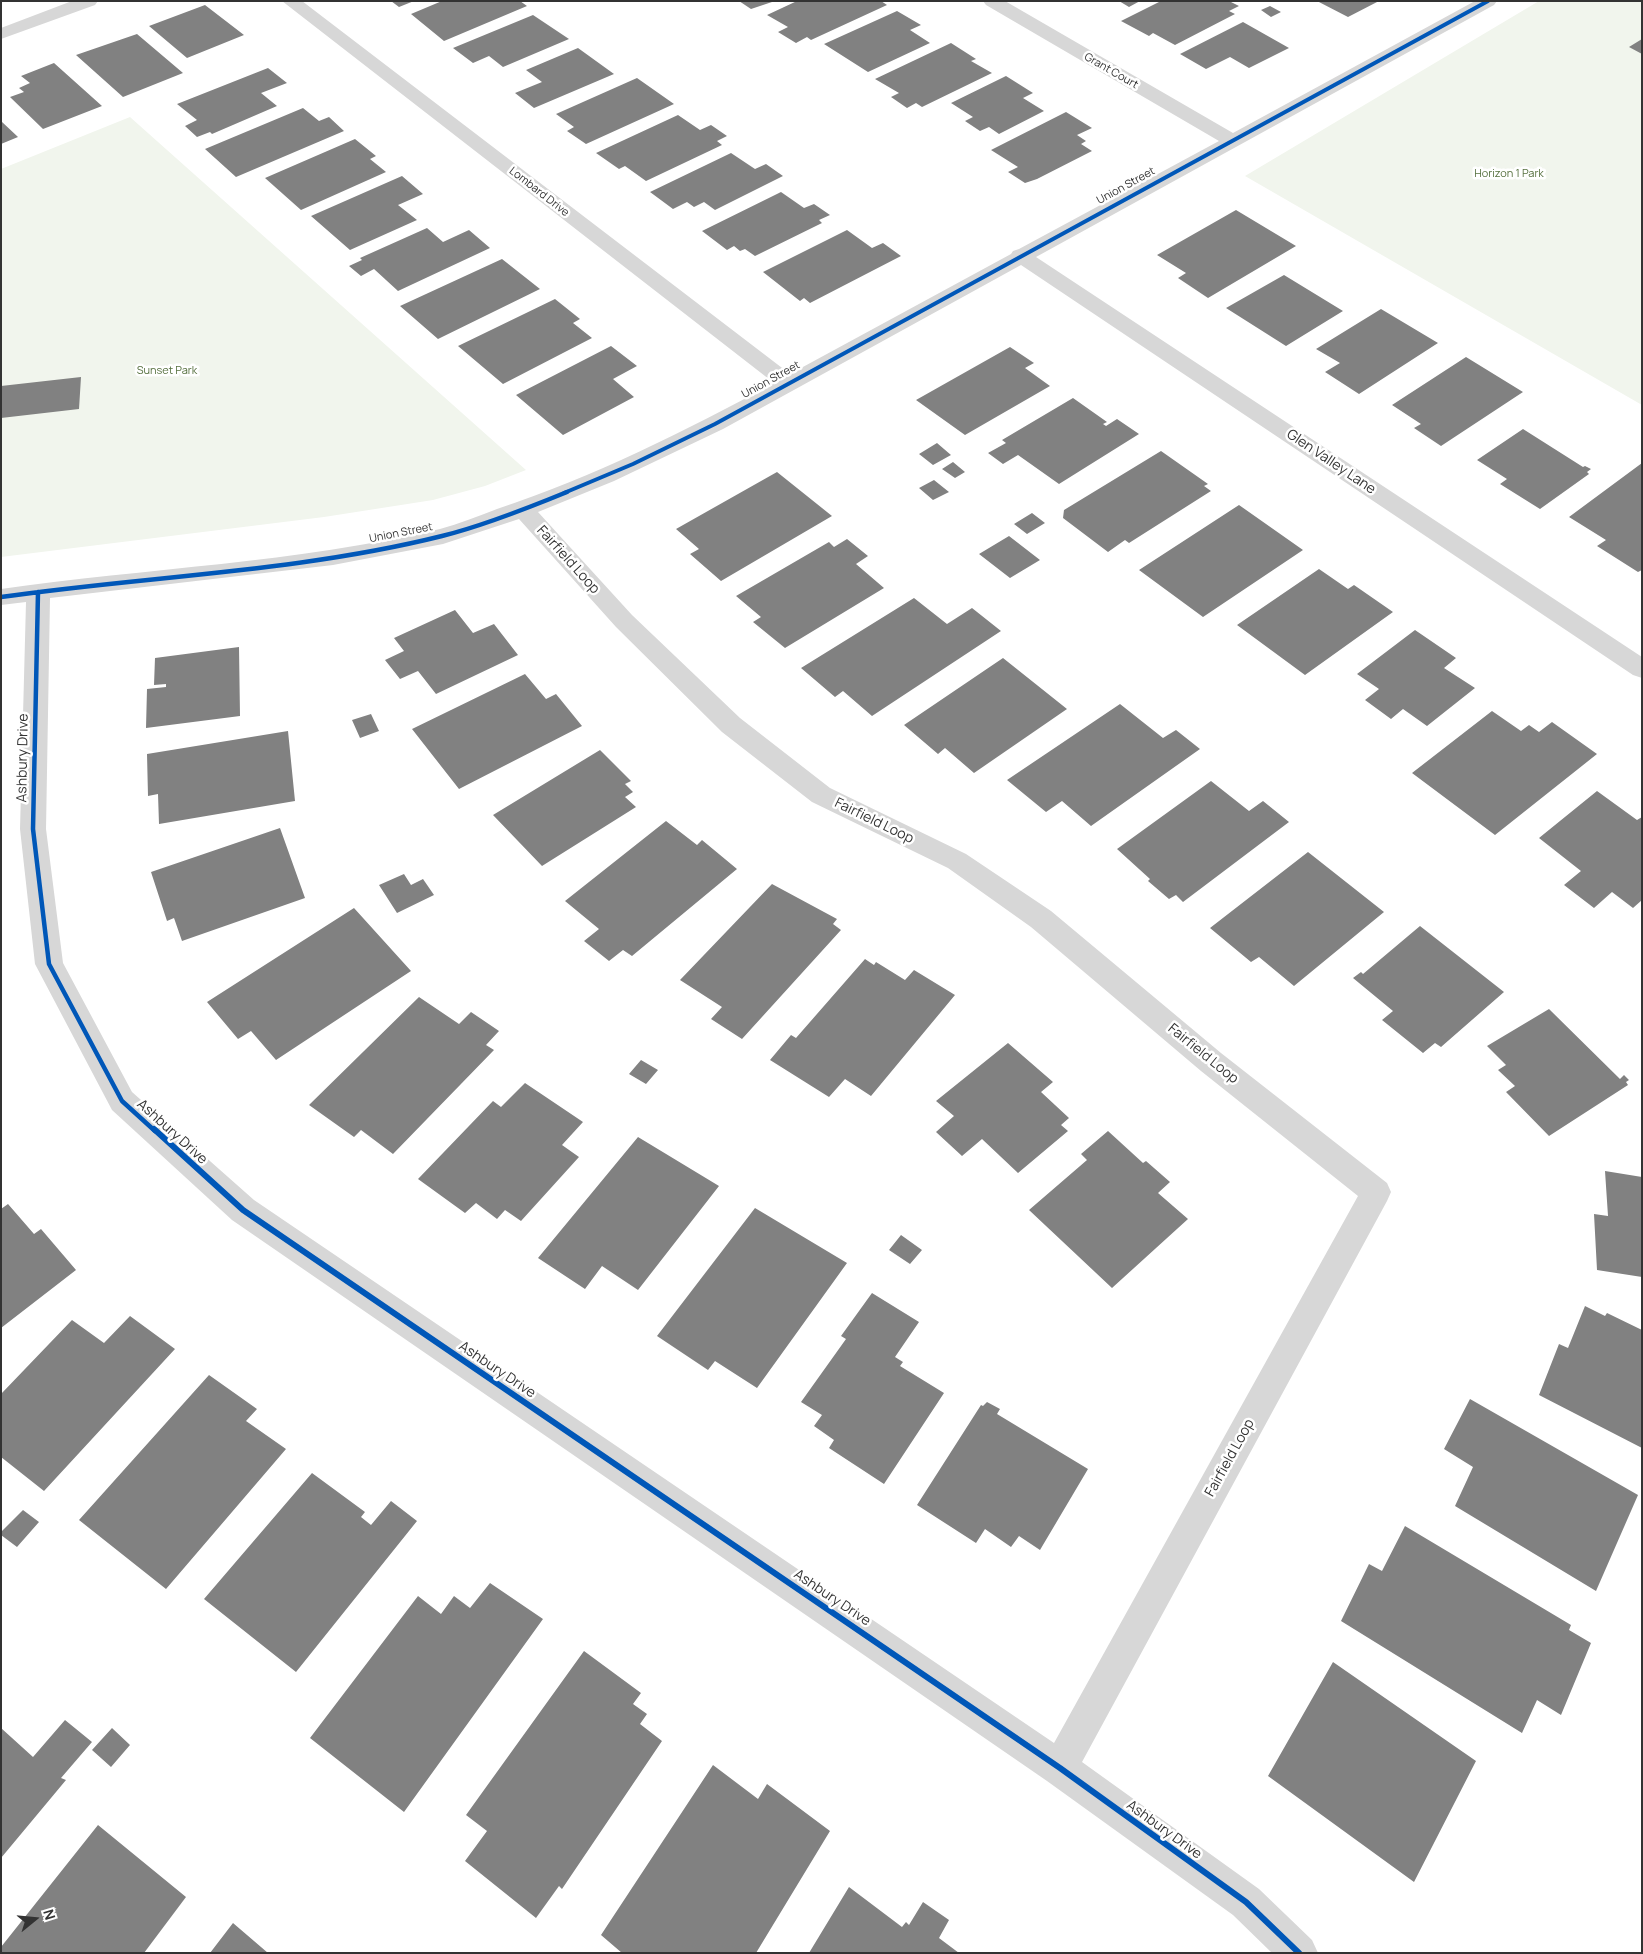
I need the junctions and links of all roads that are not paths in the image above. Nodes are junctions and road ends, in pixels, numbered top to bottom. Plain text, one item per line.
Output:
1 (89, 1) edge
2 (291, 1) edge
3 (992, 1) edge
4 (1488, 1) edge
5 (1, 34) edge
6 (1231, 140) junction
7 (1020, 255) junction
8 (787, 382) junction
9 (523, 509) junction
10 (38, 592) junction
11 (1, 597) edge
12 (1642, 669) edge
13 (1060, 1768) junction
14 (1299, 1953) edge

1 - 5 street
2 - 8 street, Lombard Drive
3 - 6 street, Grant Court
4 - 6 street, Union Street
6 - 7 street, Union Street
7 - 8 street, Union Street
7 - 12 street, Glen Valley Lane
8 - 9 street, Union Street
9 - 10 street, Union Street
9 - 13 street, Fairfield Loop
10 - 11 street, Union Street
10 - 13 street, Ashbury Drive
13 - 14 street, Ashbury Drive

